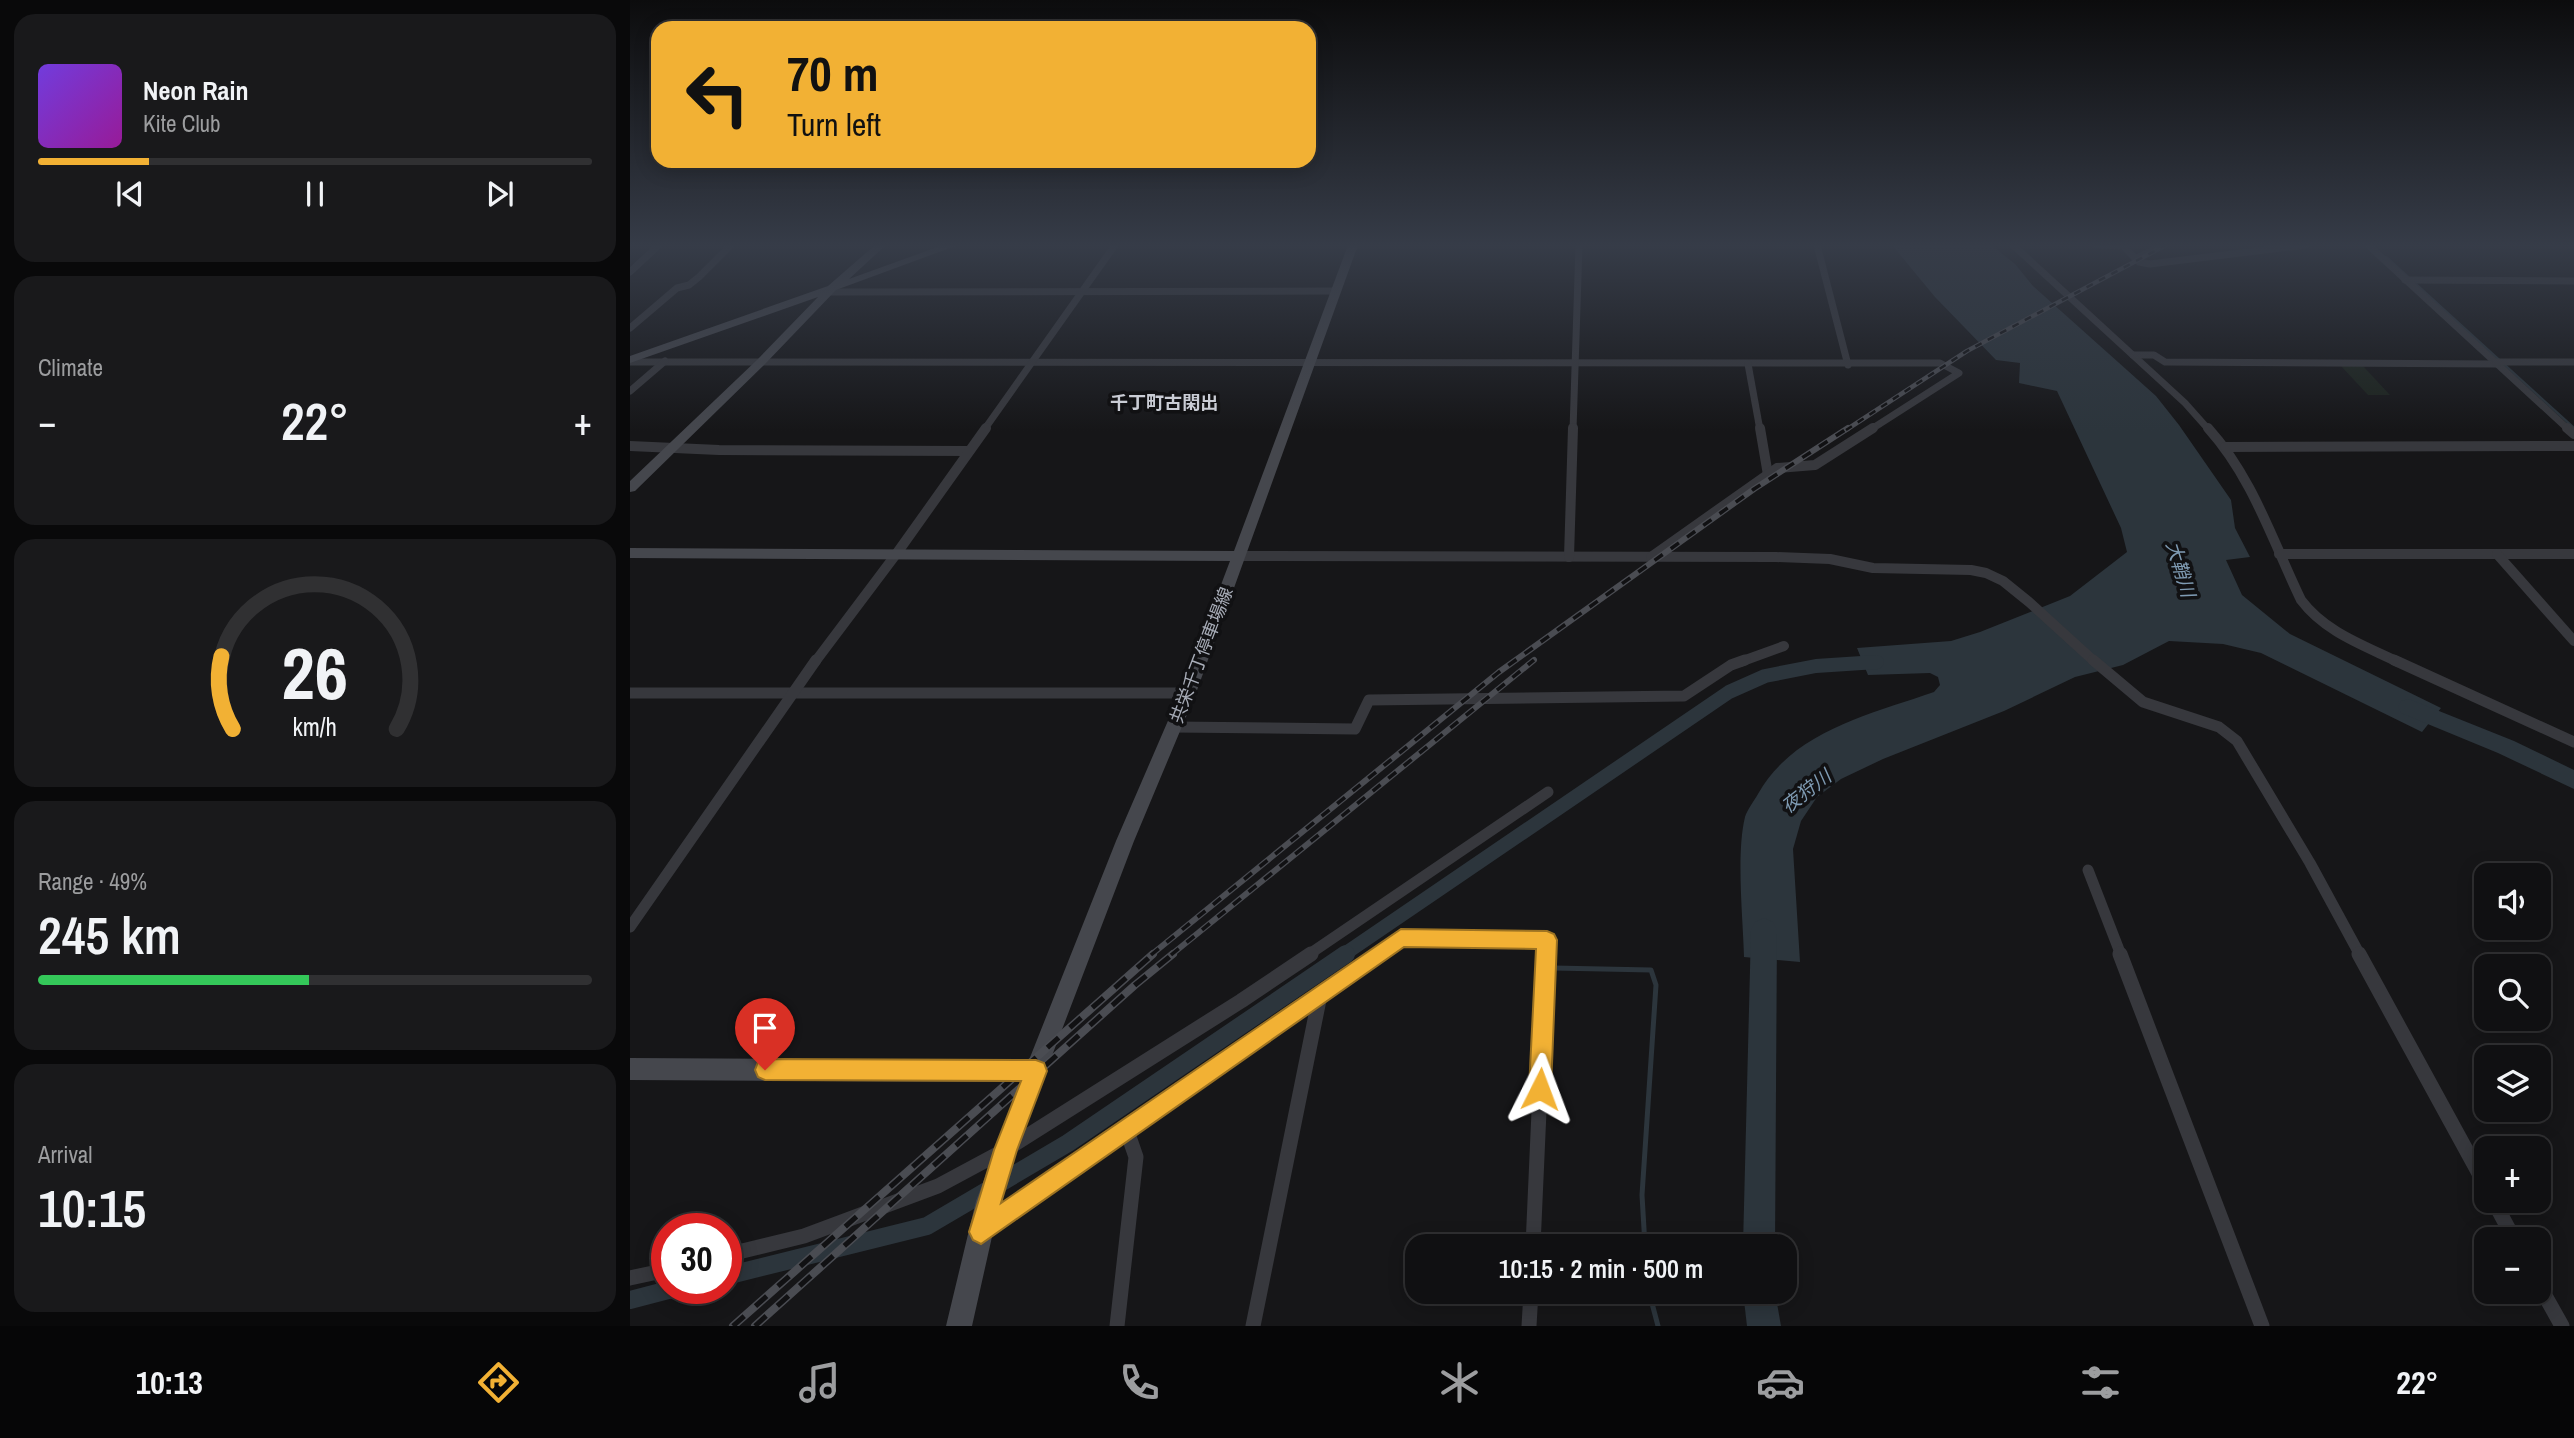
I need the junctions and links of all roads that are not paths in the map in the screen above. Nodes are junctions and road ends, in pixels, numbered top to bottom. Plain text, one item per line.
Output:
1 (654, 307) edge
2 (784, 307) edge
3 (815, 307) edge
4 (1072, 307) edge
5 (1330, 307) edge
6 (1576, 307) edge
7 (1833, 307) edge
8 (2081, 307) edge
9 (2439, 307) edge
10 (630, 328) edge
11 (2133, 355) junction
12 (666, 360) junction
13 (630, 361) edge
14 (762, 361) junction
15 (1032, 362) junction
16 (2499, 362) junction
17 (2574, 362) edge
18 (1310, 363) junction
19 (1574, 363) junction
20 (1748, 364) junction
21 (1848, 365) junction
22 (630, 390) edge
23 (2574, 434) edge
24 (630, 446) edge
25 (2574, 446) edge
26 (2225, 447) junction
27 (670, 449) junction
28 (969, 451) junction
29 (1768, 475) junction
30 (630, 488) edge
31 (630, 553) edge
32 (897, 553) junction
33 (2279, 554) junction
34 (2497, 554) junction
35 (2574, 554) edge
36 (1239, 556) junction
37 (1651, 556) junction
38 (1569, 557) junction
39 (2574, 641) edge
40 (1784, 646) dead end
41 (793, 691) junction
42 (630, 693) edge
43 (1188, 693) junction
44 (1174, 727) junction
45 (2574, 742) edge
46 (1548, 792) dead end
47 (2088, 870) dead end
48 (630, 927) edge
49 (1320, 995) junction
50 (630, 1069) edge
51 (1036, 1071) junction
52 (1126, 1130) junction
53 (1005, 1150) junction
54 (2474, 1164) edge
55 (981, 1232) junction
56 (1534, 1234) edge
57 (742, 1251) edge
58 (651, 1273) edge
59 (630, 1278) edge
60 (1530, 1304) edge
61 (2550, 1304) edge
62 (959, 1326) edge
63 (1117, 1326) edge
64 (1253, 1326) edge
65 (1529, 1326) edge
66 (2262, 1326) edge
67 (2562, 1326) edge

1 - 10 street
2 - 13 main road
3 - 14 main road
4 - 15 street
5 - 18 main road, 共栄千丁停車場線
6 - 19 street
7 - 21 street
8 - 11 street
9 - 16 street
11 - 16 street
11 - 26 street
12 - 13 street
12 - 14 street
12 - 22 street
14 - 15 street
14 - 27 main road
15 - 18 street
15 - 28 street
16 - 17 street
16 - 23 street
18 - 19 street
18 - 36 main road, 共栄千丁停車場線
19 - 20 street
19 - 38 street
20 - 21 street
20 - 29 street
21 - 29 street
24 - 27 street
25 - 26 street
26 - 33 street
27 - 28 street
27 - 30 main road
28 - 32 street
29 - 37 street
31 - 32 main road
32 - 36 main road
32 - 41 street
33 - 34 street
33 - 45 street
34 - 35 street
34 - 39 street
36 - 38 street
36 - 43 main road, 共栄千丁停車場線
37 - 38 street
37 - 54 street
40 - 44 street
41 - 42 street
41 - 43 street
41 - 48 street
43 - 44 main road, 共栄千丁停車場線
44 - 51 main road, 共栄千丁停車場線
46 - 53 street
47 - 66 street
49 - 52 street
49 - 56 street
49 - 64 street
50 - 51 main road
51 - 53 main road, 共栄千丁停車場線
52 - 55 street
52 - 63 street
53 - 55 main road, 共栄千丁停車場線
53 - 57 street
55 - 62 main road, 共栄千丁停車場線
58 - 59 street
60 - 65 street
61 - 67 street

